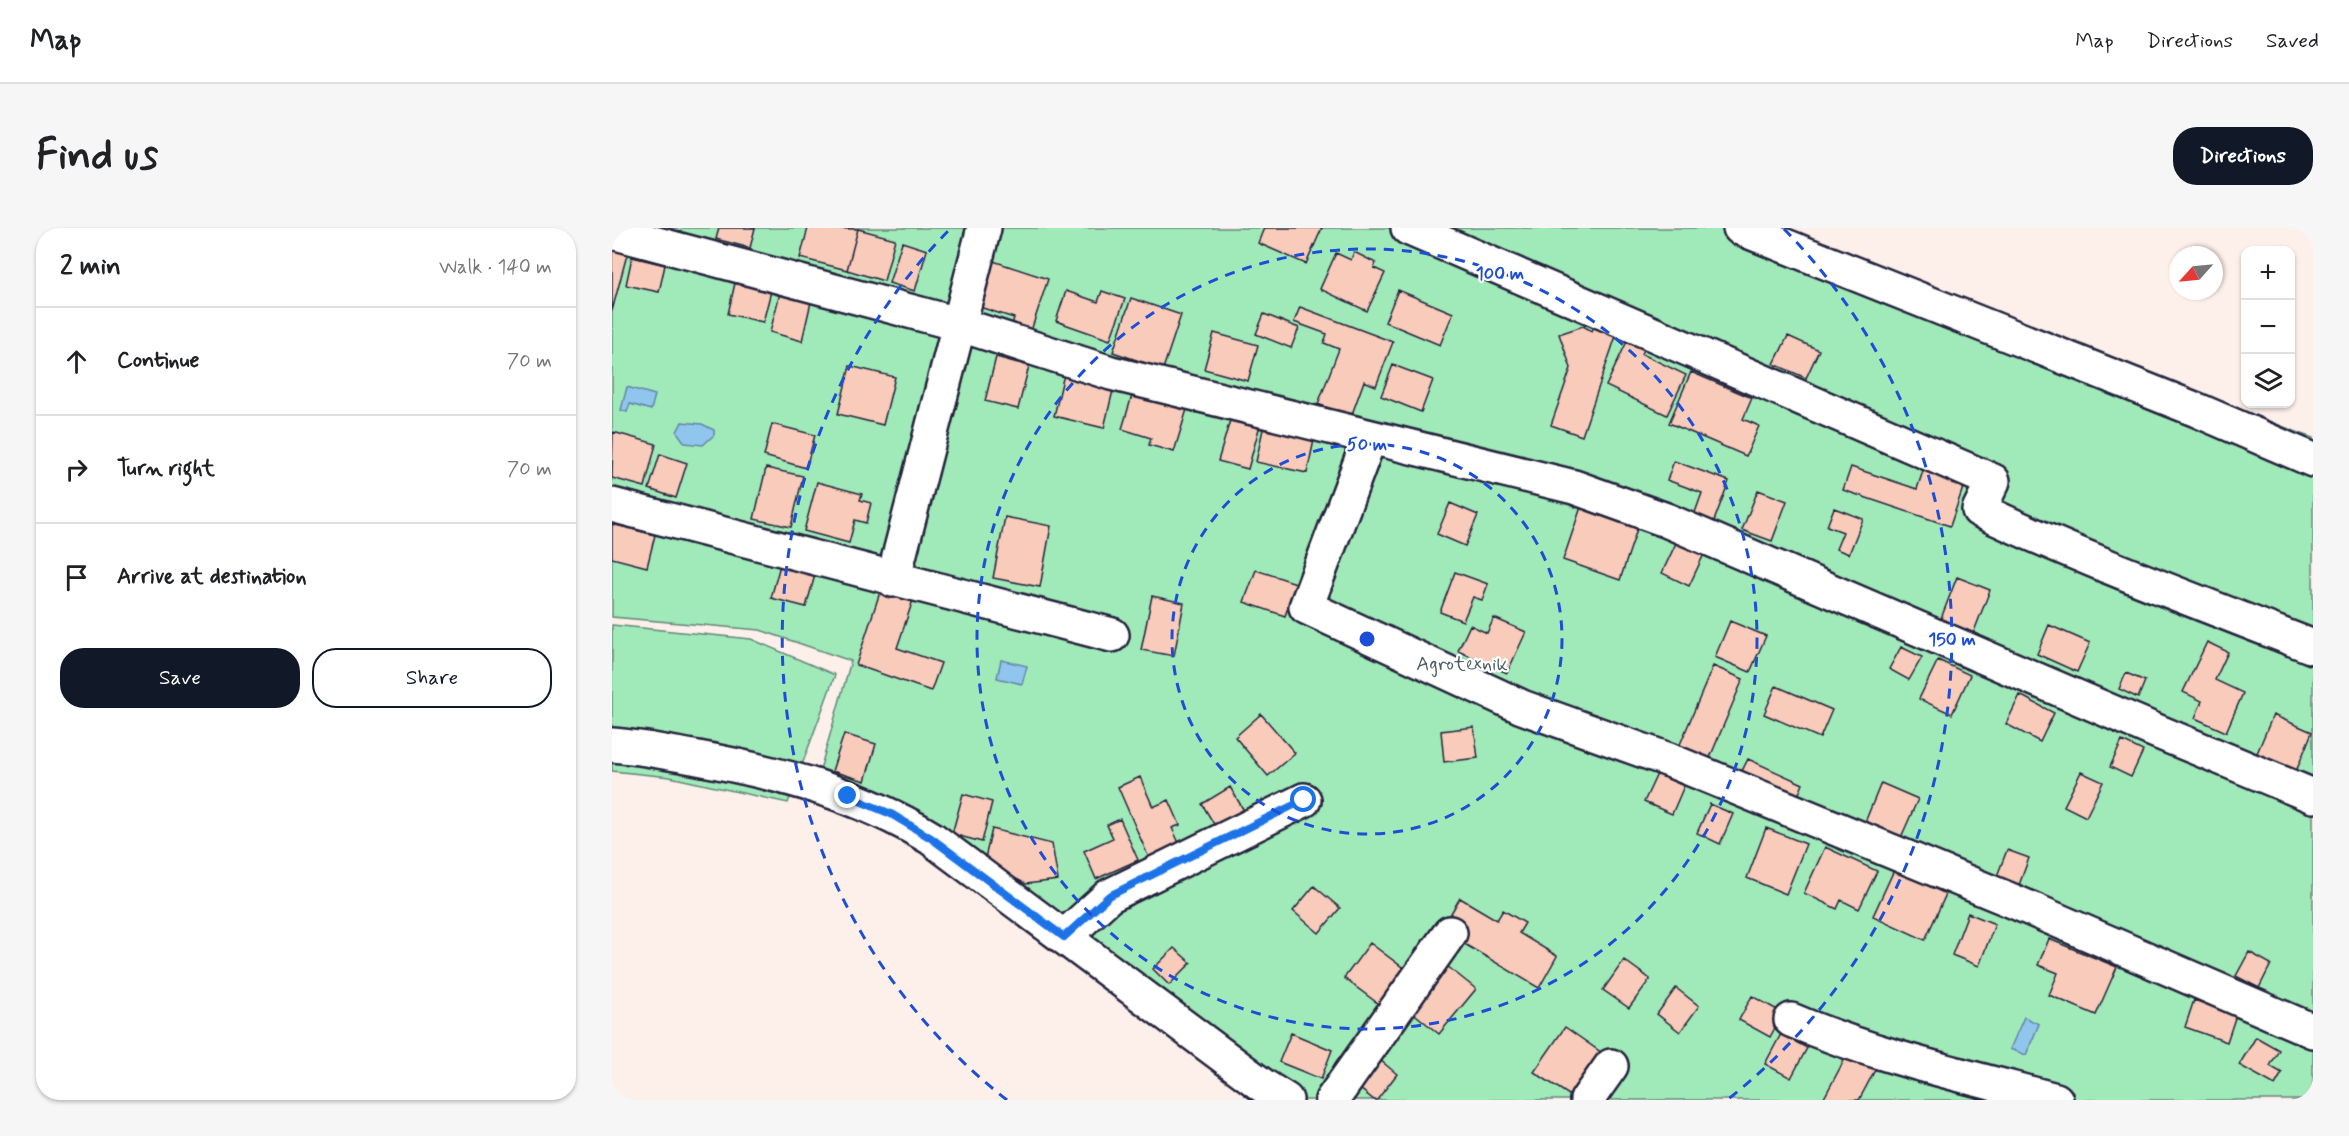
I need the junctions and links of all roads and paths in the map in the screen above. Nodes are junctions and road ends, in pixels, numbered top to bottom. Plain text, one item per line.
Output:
1 (984, 228) edge
2 (1408, 228) edge
3 (1740, 228) edge
4 (612, 232) edge
5 (958, 324) junction
6 (1370, 437) junction
7 (2313, 460) edge
8 (612, 505) edge
9 (893, 580) junction
10 (1112, 635) dead end
11 (2313, 647) edge
12 (612, 745) edge
13 (2313, 796) edge
14 (1304, 800) dead end
15 (1450, 933) dead end
16 (1064, 937) junction
17 (1791, 1020) dead end
18 (2313, 1031) edge
19 (1611, 1066) dead end
20 (1286, 1100) edge
21 (1332, 1100) edge
22 (1587, 1100) edge
23 (2056, 1100) edge

1 - 5 street
2 - 11 street
3 - 7 street
4 - 5 street
5 - 6 street
5 - 9 street
6 - 13 street
6 - 18 street
8 - 9 street
9 - 10 street
12 - 16 street
14 - 16 street
15 - 21 street
16 - 20 street
17 - 23 street
19 - 22 street

